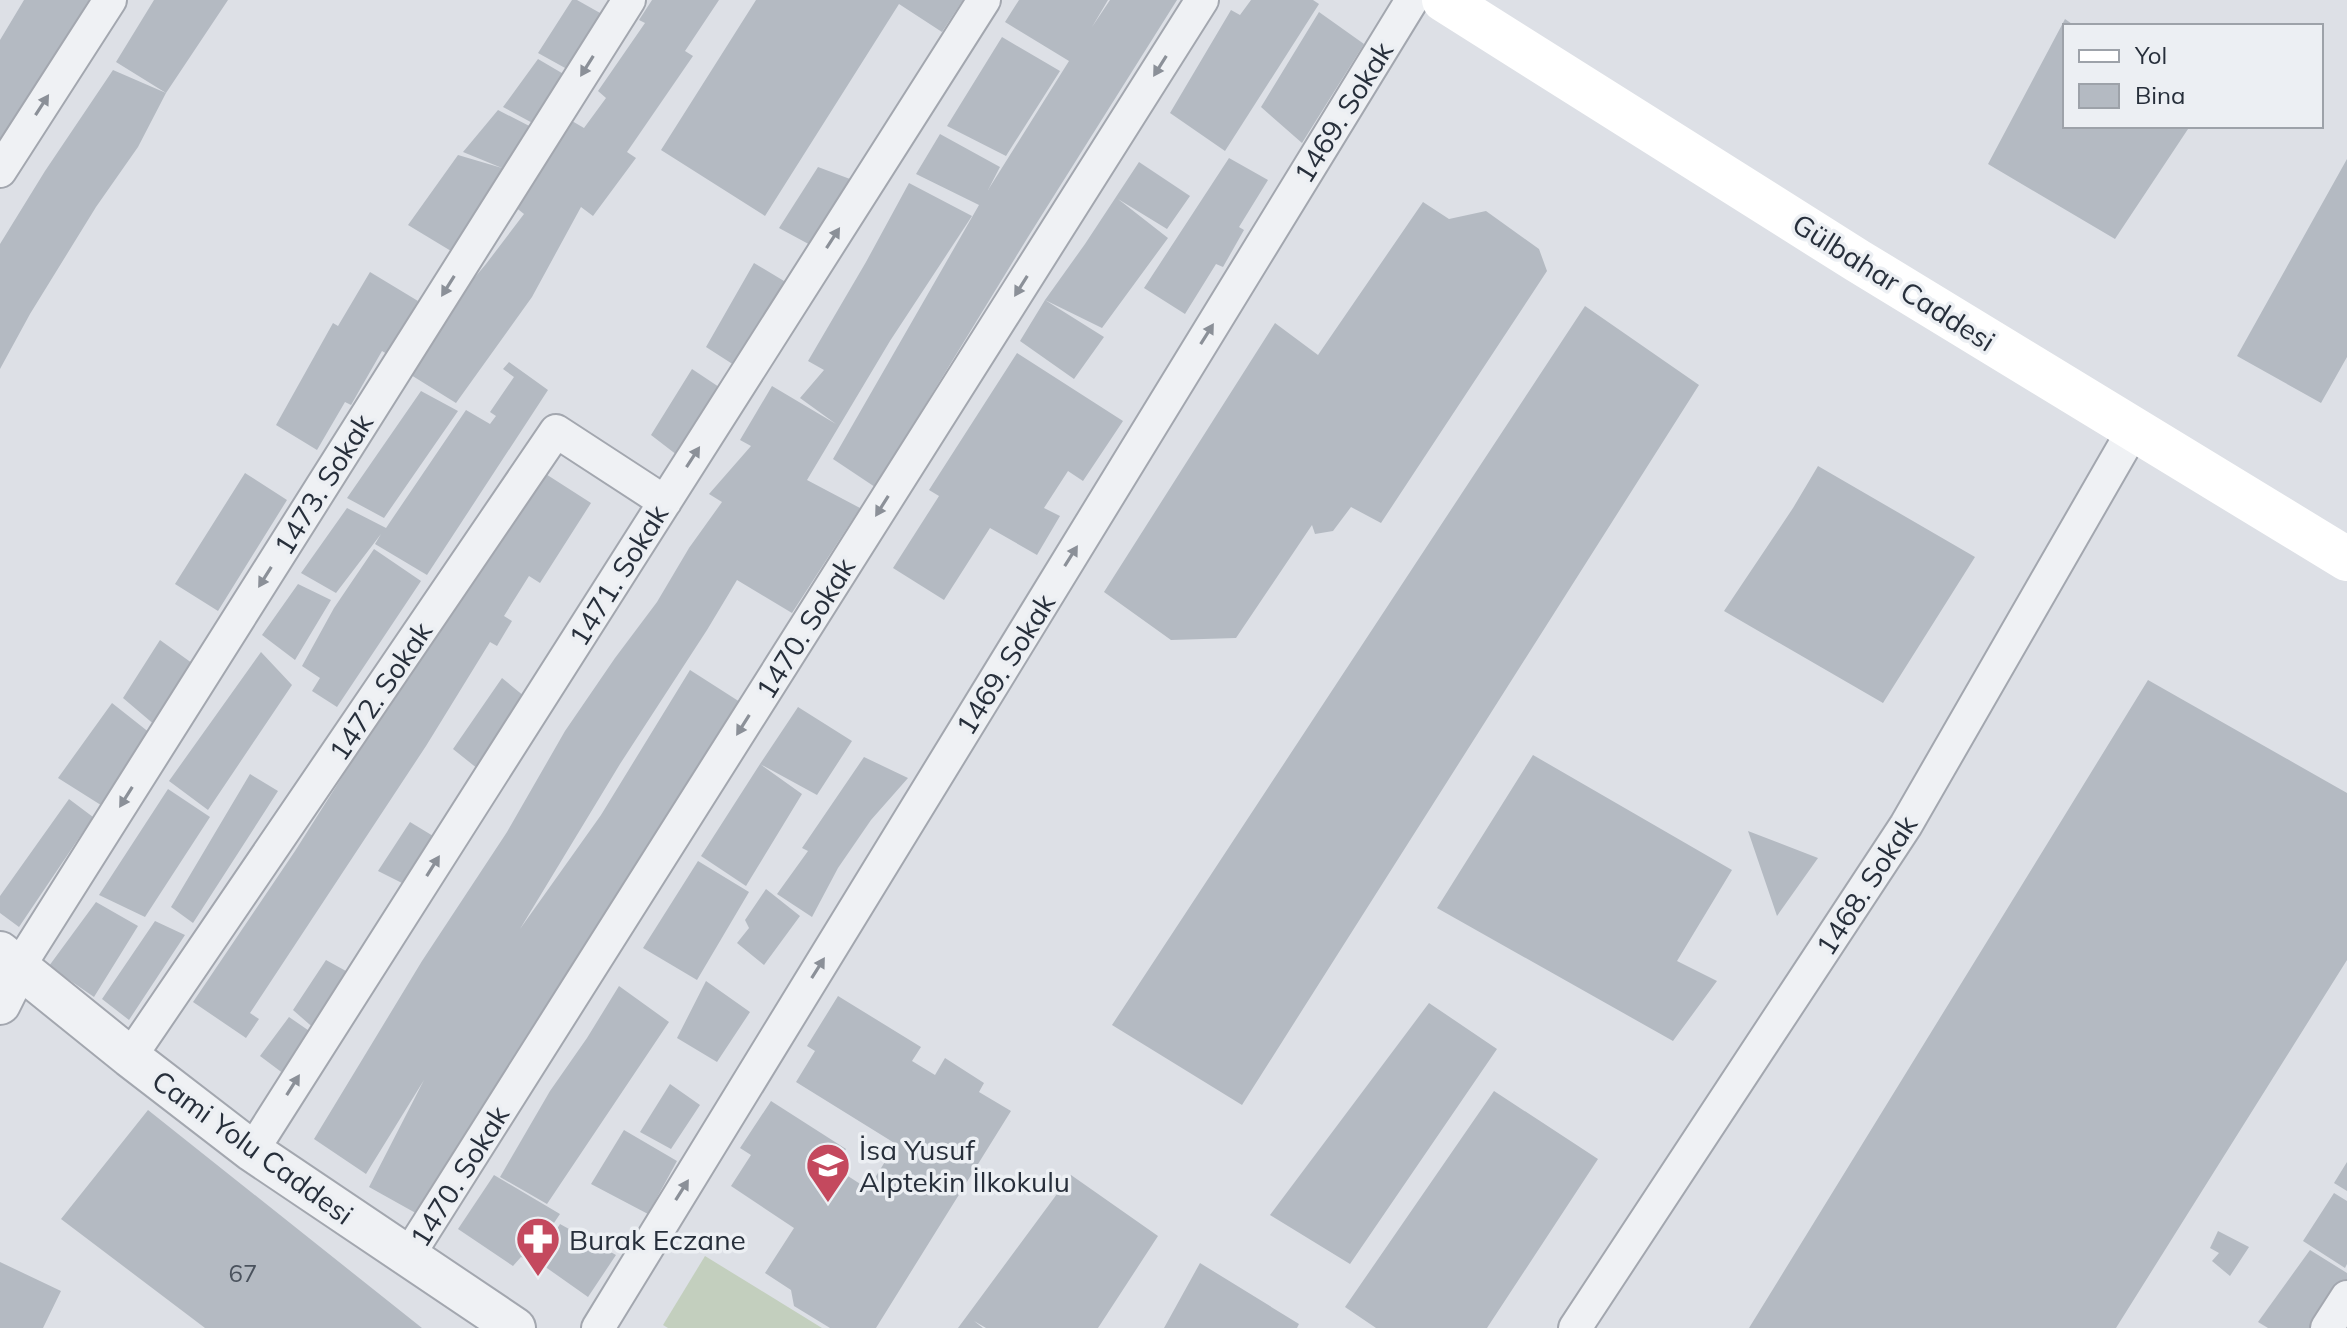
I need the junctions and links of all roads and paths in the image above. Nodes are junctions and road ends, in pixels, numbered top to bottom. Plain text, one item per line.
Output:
1 (110, 0) edge
2 (629, 0) edge
3 (984, 0) edge
4 (1202, 0) edge
5 (1412, 0) edge
6 (1444, 0) edge
7 (0, 171) edge
8 (2134, 429) junction
9 (665, 502) junction
10 (2347, 559) edge
11 (9, 960) edge
12 (0, 1004) edge
13 (130, 1057) junction
14 (252, 1151) junction
15 (408, 1256) junction
16 (2347, 1297) edge
17 (515, 1328) edge
18 (598, 1328) edge
19 (1575, 1328) edge
20 (2327, 1328) edge

7 -> 1 street
2 -> 11 street, 1473. Sokak
9 -> 3 street, 1471. Sokak
4 -> 15 street, 1470. Sokak
18 -> 5 street, 1469. Sokak
6 - 8 main road, Gülbahar Caddesi
8 - 10 main road, Gülbahar Caddesi
8 - 19 street, 1468. Sokak
9 - 13 street, 1472. Sokak
14 -> 9 street, 1471. Sokak
11 - 12 street
11 - 13 street, Cami Yolu Caddesi
13 - 14 street, Cami Yolu Caddesi
14 - 15 street, Cami Yolu Caddesi
15 - 17 street, Cami Yolu Caddesi
16 - 20 street

